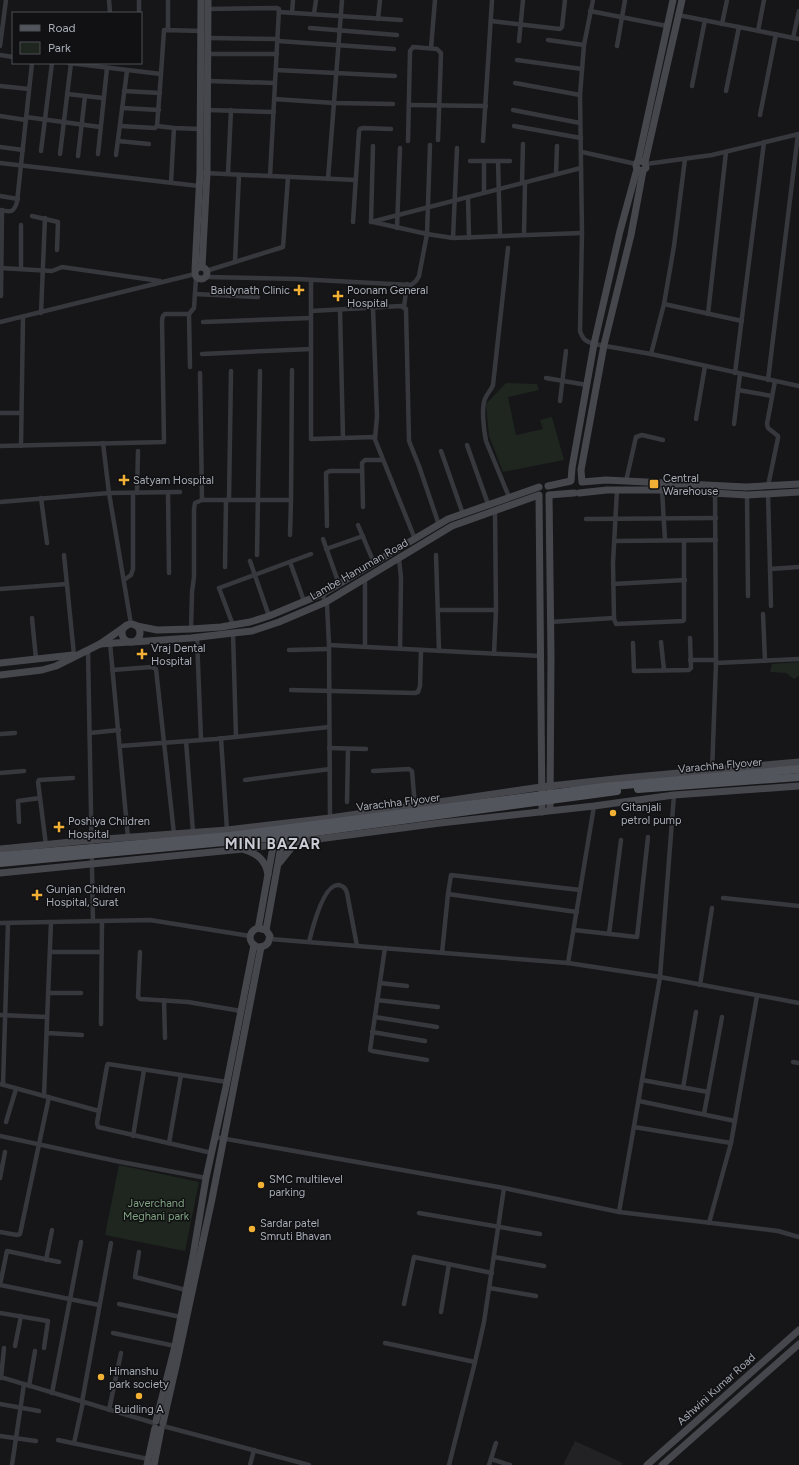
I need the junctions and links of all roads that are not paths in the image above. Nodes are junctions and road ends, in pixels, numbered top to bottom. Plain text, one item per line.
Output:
1 (6, 0) edge
2 (109, 0) edge
3 (139, 0) edge
4 (168, 0) edge
5 (201, 0) edge
6 (208, 0) edge
7 (293, 0) edge
8 (316, 0) edge
9 (342, 0) edge
10 (380, 0) edge
11 (430, 0) edge
12 (435, 0) edge
13 (492, 0) edge
14 (523, 0) edge
15 (564, 0) edge
16 (593, 0) edge
17 (625, 0) edge
18 (673, 0) edge
19 (682, 0) edge
20 (727, 0) edge
21 (764, 0) edge
22 (208, 10) junction
23 (590, 11) junction
24 (799, 11) edge
25 (110, 12) edge
26 (139, 12) edge
27 (279, 12) junction
28 (292, 13) junction
29 (314, 14) junction
30 (678, 15) junction
31 (340, 16) junction
32 (622, 17) junction
33 (378, 18) junction
34 (401, 20) dead end
35 (705, 20) junction
36 (491, 21) junction
37 (1, 24) edge
38 (521, 24) junction
39 (722, 24) junction
40 (667, 26) junction
41 (739, 27) junction
42 (310, 28) dead end
43 (168, 29) junction
44 (339, 30) junction
45 (758, 31) junction
46 (206, 33) junction
47 (776, 34) junction
48 (397, 35) dead end
49 (793, 38) junction
50 (799, 39) edge
51 (278, 40) junction
52 (548, 40) dead end
53 (519, 41) dead end
54 (584, 45) junction
55 (0, 46) edge
56 (338, 46) junction
57 (617, 46) dead end
58 (431, 48) junction
59 (394, 49) dead end
60 (208, 54) junction
61 (277, 54) junction
62 (0, 55) edge
63 (12, 57) edge
64 (517, 60) dead end
65 (32, 64) edge
66 (52, 64) edge
67 (70, 64) edge
68 (77, 64) edge
69 (106, 68) junction
70 (582, 69) junction
71 (127, 70) junction
72 (276, 70) junction
73 (161, 74) junction
74 (336, 74) junction
75 (395, 76) dead end
76 (208, 81) junction
77 (275, 83) junction
78 (515, 83) dead end
79 (0, 86) edge
80 (692, 86) dead end
81 (29, 89) junction
82 (124, 91) junction
83 (726, 92) dead end
84 (160, 93) junction
85 (67, 94) junction
86 (580, 95) junction
87 (85, 96) junction
88 (103, 98) junction
89 (274, 98) junction
90 (334, 103) junction
91 (393, 104) dead end
92 (409, 105) junction
93 (439, 106) junction
94 (486, 106) junction
95 (122, 108) junction
96 (159, 110) junction
97 (208, 110) junction
98 (231, 110) junction
99 (514, 110) dead end
100 (274, 112) junction
101 (760, 115) dead end
102 (0, 116) edge
103 (26, 118) junction
104 (45, 120) junction
105 (64, 122) junction
106 (580, 123) junction
107 (81, 124) junction
108 (120, 126) junction
109 (157, 126) junction
110 (514, 126) dead end
111 (100, 127) junction
112 (174, 128) junction
113 (204, 129) junction
114 (391, 129) dead end
115 (798, 134) edge
116 (581, 138) junction
117 (438, 140) dead end
118 (118, 141) junction
119 (408, 141) dead end
120 (484, 141) dead end
121 (764, 142) junction
122 (149, 144) dead end
123 (524, 144) dead end
124 (430, 145) dead end
125 (373, 146) dead end
126 (557, 146) dead end
127 (0, 147) edge
128 (400, 148) dead end
129 (457, 148) dead end
130 (23, 150) junction
131 (41, 151) dead end
132 (582, 152) junction
133 (726, 152) junction
134 (60, 154) dead end
135 (98, 154) dead end
136 (116, 155) dead end
137 (78, 156) dead end
138 (685, 159) junction
139 (470, 161) dead end
140 (484, 161) junction
141 (498, 161) junction
142 (510, 161) dead end
143 (0, 163) edge
144 (641, 165) junction
145 (21, 166) junction
146 (581, 168) junction
147 (204, 173) junction
148 (228, 174) junction
149 (556, 174) junction
150 (239, 175) junction
151 (270, 176) junction
152 (288, 177) junction
153 (328, 179) junction
154 (356, 180) junction
155 (171, 182) junction
156 (524, 183) junction
157 (199, 186) junction
158 (498, 190) junction
159 (484, 193) junction
160 (0, 196) edge
161 (468, 198) junction
162 (18, 199) junction
163 (455, 201) junction
164 (428, 208) junction
165 (1, 210) edge
166 (398, 215) junction
167 (32, 216) dead end
168 (45, 218) junction
169 (353, 222) dead end
170 (371, 222) junction
171 (21, 225) dead end
172 (397, 228) junction
173 (582, 233) junction
174 (427, 234) junction
175 (524, 235) junction
176 (500, 236) junction
177 (453, 238) junction
178 (469, 238) junction
179 (508, 248) dead end
180 (56, 250) dead end
181 (235, 262) junction
182 (0, 268) edge
183 (21, 269) junction
184 (43, 270) junction
185 (200, 273) junction
186 (311, 280) junction
187 (164, 282) junction
188 (407, 284) junction
189 (195, 294) junction
190 (1, 296) dead end
191 (258, 297) dead end
192 (664, 304) junction
193 (404, 307) junction
194 (373, 308) junction
195 (340, 310) junction
196 (311, 311) junction
197 (41, 313) junction
198 (189, 314) junction
199 (708, 314) junction
200 (23, 317) junction
201 (311, 318) junction
202 (742, 321) junction
203 (0, 322) edge
204 (203, 322) dead end
205 (594, 344) junction
206 (604, 345) junction
207 (311, 349) junction
208 (566, 351) dead end
209 (202, 354) dead end
210 (651, 354) junction
211 (705, 366) junction
212 (190, 367) dead end
213 (292, 370) dead end
214 (231, 371) dead end
215 (260, 371) dead end
216 (200, 373) dead end
217 (737, 373) junction
218 (546, 378) dead end
219 (768, 380) junction
220 (562, 381) junction
221 (775, 381) junction
222 (587, 385) junction
223 (799, 386) edge
224 (738, 390) junction
225 (772, 396) junction
226 (560, 401) dead end
227 (0, 413) edge
228 (21, 413) junction
229 (696, 419) dead end
230 (734, 424) dead end
231 (343, 438) junction
232 (375, 440) junction
233 (663, 440) dead end
234 (103, 443) junction
235 (468, 445) dead end
236 (0, 446) edge
237 (21, 446) junction
238 (138, 451) dead end
239 (441, 451) dead end
240 (384, 460) junction
241 (362, 471) junction
242 (626, 481) junction
243 (571, 482) junction
244 (582, 482) junction
245 (799, 484) edge
246 (548, 486) junction
247 (715, 486) junction
248 (768, 486) junction
249 (746, 487) junction
250 (617, 490) junction
251 (662, 490) junction
252 (539, 491) junction
253 (168, 492) junction
254 (180, 492) dead end
255 (799, 492) edge
256 (109, 493) junction
257 (135, 493) junction
258 (576, 493) junction
259 (715, 494) junction
260 (768, 494) junction
261 (549, 495) junction
262 (747, 495) junction
263 (509, 497) junction
264 (42, 498) junction
265 (202, 500) junction
266 (227, 500) junction
267 (258, 500) junction
268 (291, 500) junction
269 (0, 502) edge
270 (493, 505) junction
271 (363, 507) dead end
272 (463, 514) junction
273 (664, 518) junction
274 (716, 518) junction
275 (586, 519) dead end
276 (615, 519) junction
277 (439, 524) junction
278 (327, 526) dead end
279 (358, 526) dead end
280 (290, 535) dead end
281 (363, 536) junction
282 (323, 539) dead end
283 (415, 539) junction
284 (614, 540) junction
285 (665, 540) junction
286 (684, 540) junction
287 (716, 540) junction
288 (47, 543) dead end
289 (326, 549) junction
290 (311, 554) dead end
291 (64, 555) dead end
292 (257, 555) dead end
293 (436, 555) dead end
294 (400, 559) junction
295 (250, 561) dead end
296 (290, 562) junction
297 (374, 563) junction
298 (799, 567) edge
299 (225, 568) dead end
300 (770, 569) junction
301 (169, 573) dead end
302 (255, 575) junction
303 (365, 579) junction
304 (124, 580) junction
305 (685, 580) junction
306 (67, 584) junction
307 (338, 584) junction
308 (613, 584) junction
309 (0, 589) edge
310 (322, 594) junction
311 (748, 596) dead end
312 (304, 601) junction
313 (326, 602) junction
314 (772, 606) dead end
315 (438, 610) junction
316 (496, 610) junction
317 (763, 614) dead end
318 (268, 616) junction
319 (32, 618) dead end
320 (614, 618) junction
321 (550, 622) junction
322 (132, 625) junction
323 (233, 625) junction
324 (191, 629) junction
325 (233, 633) junction
326 (197, 638) junction
327 (690, 638) dead end
328 (132, 642) junction
329 (662, 642) dead end
330 (110, 643) junction
331 (632, 643) dead end
332 (100, 644) junction
333 (329, 647) junction
334 (365, 647) junction
335 (400, 649) junction
336 (88, 650) junction
337 (289, 650) dead end
338 (421, 650) junction
339 (440, 651) junction
340 (494, 654) junction
341 (76, 655) junction
342 (540, 656) junction
343 (36, 659) junction
344 (799, 659) edge
345 (690, 660) junction
346 (765, 661) junction
347 (716, 662) junction
348 (0, 663) edge
349 (112, 670) junction
350 (664, 670) junction
351 (0, 675) edge
352 (291, 690) dead end
353 (329, 691) junction
354 (329, 727) junction
355 (119, 730) junction
356 (15, 732) dead end
357 (90, 733) junction
358 (0, 734) edge
359 (236, 737) junction
360 (221, 738) junction
361 (202, 740) junction
362 (186, 741) junction
363 (164, 743) junction
364 (120, 746) junction
365 (329, 748) junction
366 (348, 749) junction
367 (366, 750) dead end
368 (799, 762) edge
369 (330, 768) junction
370 (799, 769) edge
371 (24, 771) dead end
372 (373, 771) dead end
373 (712, 771) junction
374 (0, 773) edge
375 (799, 777) edge
376 (73, 778) dead end
377 (245, 780) dead end
378 (550, 786) junction
379 (799, 786) edge
380 (541, 787) junction
381 (714, 793) junction
382 (674, 795) junction
383 (40, 798) junction
384 (347, 802) dead end
385 (415, 806) junction
386 (594, 806) junction
387 (550, 810) junction
388 (542, 812) junction
389 (330, 818) junction
390 (19, 822) dead end
391 (285, 824) junction
392 (276, 825) junction
393 (228, 830) junction
394 (193, 832) junction
395 (174, 834) junction
396 (648, 837) dead end
397 (128, 838) junction
398 (92, 840) junction
399 (621, 840) dead end
400 (296, 842) junction
401 (282, 844) junction
402 (46, 845) junction
403 (273, 846) junction
404 (0, 849) edge
405 (244, 849) junction
406 (0, 856) edge
407 (0, 863) edge
408 (92, 864) junction
409 (278, 865) junction
410 (0, 873) edge
411 (268, 876) junction
412 (580, 890) junction
413 (448, 894) junction
414 (723, 898) dead end
415 (799, 906) edge
416 (712, 908) dead end
417 (577, 912) junction
418 (102, 920) junction
419 (93, 921) junction
420 (51, 922) junction
421 (8, 923) junction
422 (0, 924) edge
423 (258, 928) junction
424 (266, 930) junction
425 (574, 930) junction
426 (609, 934) junction
427 (250, 936) junction
428 (270, 939) junction
429 (309, 942) junction
430 (258, 946) junction
431 (357, 946) junction
432 (385, 948) junction
433 (50, 952) junction
434 (102, 952) junction
435 (140, 952) dead end
436 (442, 953) junction
437 (568, 963) junction
438 (660, 977) junction
439 (380, 983) junction
440 (700, 985) junction
441 (406, 986) dead end
442 (48, 993) junction
443 (81, 993) dead end
444 (758, 996) junction
445 (164, 1000) junction
446 (377, 1000) junction
447 (799, 1003) edge
448 (438, 1007) dead end
449 (241, 1011) junction
450 (696, 1012) dead end
451 (2, 1015) edge
452 (47, 1017) junction
453 (375, 1017) junction
454 (722, 1017) dead end
455 (101, 1024) dead end
456 (437, 1027) dead end
457 (372, 1032) junction
458 (47, 1034) junction
459 (82, 1035) dead end
460 (165, 1038) dead end
461 (425, 1041) dead end
462 (427, 1060) dead end
463 (793, 1062) dead end
464 (799, 1063) edge
465 (144, 1070) junction
466 (181, 1076) junction
467 (642, 1080) junction
468 (227, 1082) junction
469 (1, 1084) edge
470 (16, 1088) junction
471 (683, 1088) junction
472 (708, 1092) junction
473 (46, 1097) junction
474 (638, 1100) junction
475 (99, 1111) junction
476 (704, 1114) junction
477 (735, 1121) junction
478 (6, 1122) dead end
479 (634, 1127) junction
480 (0, 1136) edge
481 (133, 1136) junction
482 (215, 1136) junction
483 (225, 1138) junction
484 (169, 1143) junction
485 (731, 1143) junction
486 (39, 1144) junction
487 (6, 1152) dead end
488 (212, 1153) junction
489 (0, 1178) edge
490 (206, 1178) junction
491 (504, 1188) junction
492 (619, 1212) junction
493 (419, 1213) dead end
494 (709, 1223) junction
495 (498, 1227) junction
496 (52, 1230) dead end
497 (0, 1232) edge
498 (540, 1234) dead end
499 (799, 1237) edge
500 (81, 1242) dead end
501 (111, 1243) dead end
502 (139, 1252) dead end
503 (494, 1257) junction
504 (46, 1260) junction
505 (59, 1262) dead end
506 (449, 1264) junction
507 (544, 1266) dead end
508 (492, 1273) junction
509 (0, 1285) edge
510 (489, 1288) junction
511 (186, 1290) junction
512 (536, 1296) dead end
513 (70, 1299) junction
514 (119, 1304) dead end
515 (404, 1304) dead end
516 (99, 1305) junction
517 (441, 1312) dead end
518 (0, 1313) edge
519 (21, 1316) junction
520 (180, 1317) junction
521 (799, 1330) edge
522 (113, 1333) dead end
523 (385, 1343) dead end
524 (799, 1344) edge
525 (15, 1346) dead end
526 (175, 1346) junction
527 (4, 1348) dead end
528 (44, 1348) dead end
529 (35, 1351) dead end
530 (121, 1353) dead end
531 (475, 1362) junction
532 (1, 1377) edge
533 (24, 1384) junction
534 (29, 1386) junction
535 (52, 1393) junction
536 (82, 1402) junction
537 (0, 1404) edge
538 (21, 1407) junction
539 (109, 1410) junction
540 (39, 1411) dead end
541 (159, 1425) junction
542 (0, 1436) edge
543 (16, 1438) junction
544 (58, 1440) dead end
545 (36, 1441) dead end
546 (496, 1442) dead end
547 (74, 1443) junction
548 (254, 1450) junction
549 (491, 1459) junction
550 (148, 1462) edge
551 (300, 1464) edge
552 (12, 1465) edge
553 (154, 1465) edge
554 (250, 1465) edge
555 (309, 1465) edge
556 (449, 1465) edge
557 (490, 1465) edge
558 (510, 1465) edge
559 (647, 1465) edge
560 (662, 1465) edge

1 - 37 street
2 - 25 street
3 - 26 street
4 - 43 street
5 - 46 street
6 - 22 street
7 - 28 street
8 - 29 street
9 - 31 street
10 - 33 street
11 - 12 street
12 - 58 street
13 - 36 street
14 - 38 street
15 - 38 street
16 - 23 street
17 - 32 street
18 - 40 street
19 - 30 street
20 - 39 street
21 - 45 street
22 - 27 street
22 - 46 street
23 - 32 street
23 - 54 street
24 - 49 street
27 - 28 street
27 - 51 street
28 - 29 street
29 - 31 street
30 - 35 street
30 - 144 street
31 - 33 street
31 - 44 street
32 - 40 street
32 - 57 street
33 - 34 street
35 - 39 street
35 - 80 street
36 - 38 street
36 - 94 street
37 - 55 street
38 - 53 street
39 - 41 street
40 - 144 street
41 - 45 street
41 - 83 street
42 - 44 street
43 - 46 street
43 - 73 street
44 - 48 street
44 - 56 street
45 - 47 street
46 - 51 street
46 - 60 street
46 - 113 street
47 - 49 street
47 - 101 street
49 - 50 street
51 - 56 street
51 - 61 street
52 - 54 street
54 - 70 street
56 - 59 street
56 - 74 street
58 - 92 street
58 - 93 street
60 - 61 street
60 - 76 street
61 - 72 street
62 - 63 street
64 - 70 street
65 - 81 street
66 - 104 street
67 - 85 street
68 - 69 street
69 - 71 street
69 - 88 street
70 - 86 street
71 - 73 street
71 - 82 street
72 - 74 street
72 - 77 street
73 - 84 street
74 - 75 street
74 - 90 street
76 - 77 street
76 - 97 street
77 - 89 street
78 - 86 street
79 - 81 street
81 - 103 street
82 - 84 street
82 - 95 street
84 - 96 street
85 - 87 street
85 - 105 street
86 - 106 street
87 - 88 street
87 - 107 street
88 - 111 street
89 - 90 street
89 - 100 street
90 - 91 street
90 - 153 street
92 - 93 street
92 - 119 street
93 - 94 street
93 - 117 street
94 - 120 street
95 - 96 street
95 - 108 street
96 - 109 street
97 - 98 street
97 - 113 street
98 - 100 street
98 - 148 street
99 - 106 street
100 - 151 street
102 - 103 street
103 - 104 street
103 - 130 street
104 - 105 street
104 - 131 street
105 - 107 street
105 - 134 street
106 - 116 street
107 - 111 street
107 - 137 street
108 - 109 street
108 - 118 street
109 - 112 street
110 - 116 street
111 - 135 street
112 - 113 street
112 - 155 street
113 - 147 street
114 - 154 street
115 - 121 street
115 - 219 street
116 - 132 street
118 - 122 street
118 - 136 street
121 - 133 street
121 - 202 street
123 - 156 street
124 - 164 street
125 - 170 street
126 - 149 street
127 - 130 street
128 - 166 street
129 - 163 street
130 - 145 street
132 - 144 street
132 - 146 street
133 - 138 street
133 - 199 street
138 - 144 street
138 - 192 street
139 - 140 street
140 - 141 street
140 - 159 street
141 - 142 street
141 - 158 street
143 - 145 street
144 - 205 street
144 - 206 street
145 - 155 street
145 - 162 street
146 - 149 street
146 - 173 street
147 - 148 street
147 - 157 street
147 - 185 street
148 - 150 street
149 - 156 street
150 - 151 street
150 - 181 street
151 - 152 street
152 - 153 street
152 - 181 street
153 - 154 street
154 - 169 street
155 - 157 street
156 - 158 street
156 - 175 street
157 - 185 street
158 - 159 street
158 - 176 street
159 - 161 street
160 - 162 street
161 - 163 street
161 - 178 street
162 - 165 street
163 - 164 street
163 - 177 street
164 - 166 street
164 - 174 street
165 - 182 street
166 - 170 street
166 - 172 street
167 - 168 street
168 - 180 street
168 - 184 street
170 - 172 street
171 - 183 street
172 - 174 street
173 - 175 street
173 - 205 street
174 - 177 street
174 - 188 street
175 - 176 street
176 - 178 street
177 - 178 street
179 - 263 street
181 - 185 street
182 - 183 street
182 - 190 street
183 - 184 street
184 - 187 street
184 - 197 street
185 - 186 street
185 - 187 street
185 - 189 street
186 - 188 street
186 - 196 street
187 - 197 street
188 - 193 street
189 - 191 street
189 - 198 street
192 - 199 street
192 - 210 street
193 - 194 street
193 - 277 street
194 - 195 street
194 - 232 street
195 - 196 street
195 - 231 street
196 - 201 street
197 - 200 street
198 - 212 street
198 - 234 street
199 - 202 street
200 - 203 street
200 - 228 street
201 - 204 street
201 - 207 street
202 - 217 street
205 - 206 street
205 - 222 street
206 - 210 street
206 - 244 street
207 - 209 street
207 - 231 street
208 - 220 street
210 - 211 street
211 - 217 street
211 - 229 street
213 - 268 street
214 - 266 street
215 - 267 street
216 - 265 street
217 - 219 street
217 - 224 street
218 - 220 street
219 - 221 street
220 - 222 street
220 - 226 street
221 - 223 street
221 - 225 street
222 - 243 street
224 - 225 street
224 - 230 street
225 - 248 street
227 - 228 street
228 - 237 street
231 - 232 street
232 - 240 street
233 - 242 street
234 - 237 street
234 - 256 street
235 - 270 street
236 - 237 street
238 - 257 street
239 - 272 street
240 - 241 street
240 - 283 street
241 - 271 street
241 - 278 street
242 - 244 street
242 - 247 street
243 - 244 street
243 - 246 street
243 - 258 street
244 - 258 street
245 - 248 street
246 - 252 street
246 - 261 street
247 - 249 street
247 - 259 street
248 - 249 street
249 - 262 street
250 - 251 street
250 - 258 street
250 - 276 street
251 - 259 street
251 - 273 street
252 - 261 street
252 - 263 street, Lambe Hanuman Road
252 - 270 street, Lambe Hanuman Road
252 - 342 street
253 - 254 street
253 - 257 street
253 - 301 street
255 - 260 street
256 - 257 street
256 - 264 street
256 - 304 street
257 - 304 street
258 - 261 street
259 - 262 street
259 - 274 street
260 - 262 street
260 - 300 street
261 - 321 street
262 - 311 street
263 - 270 street, Lambe Hanuman Road
264 - 269 street
264 - 288 street
265 - 266 street
265 - 324 street
266 - 267 street
266 - 299 street
267 - 268 street
267 - 292 street
268 - 280 street
270 - 272 street, Lambe Hanuman Road
270 - 294 street, Lambe Hanuman Road
270 - 316 street
272 - 277 street, Lambe Hanuman Road
273 - 274 street
273 - 276 street
273 - 285 street
274 - 287 street
275 - 276 street
276 - 284 street
277 - 283 street, Lambe Hanuman Road
279 - 281 street
281 - 289 street
281 - 297 street
282 - 289 street
283 - 297 street, Lambe Hanuman Road
284 - 285 street
284 - 308 street
285 - 286 street
286 - 287 street
286 - 305 street
287 - 347 street
289 - 307 street
290 - 296 street
291 - 306 street
293 - 315 street
294 - 303 street, Lambe Hanuman Road
294 - 335 street
295 - 302 street
296 - 302 street
296 - 312 street
297 - 307 street, Lambe Hanuman Road
298 - 300 street
300 - 314 street
302 - 318 street
302 - 323 street
303 - 313 street, Lambe Hanuman Road
303 - 334 street
304 - 322 street
305 - 308 street
305 - 320 street
306 - 309 street
306 - 341 street
307 - 310 street, Lambe Hanuman Road
308 - 320 street
310 - 312 street, Lambe Hanuman Road
310 - 313 street
312 - 318 street, Lambe Hanuman Road
313 - 325 street, Lambe Hanuman Road
313 - 333 street
315 - 316 street
315 - 339 street
316 - 340 street
317 - 346 street
318 - 323 street, Lambe Hanuman Road
319 - 343 street
320 - 321 street
321 - 378 street
322 - 324 street, Lambe Hanuman Road
322 - 328 street
322 - 328 street
322 - 332 street
323 - 324 street, Lambe Hanuman Road
325 - 326 street, Lambe Hanuman Road
325 - 359 street
326 - 328 street, Lambe Hanuman Road
326 - 361 street
327 - 345 street
328 - 330 street, Lambe Hanuman Road
329 - 350 street
330 - 332 street, Lambe Hanuman Road
330 - 349 street
331 - 350 street
332 - 336 street
333 - 334 street
333 - 337 street
333 - 353 street
334 - 335 street
335 - 338 street
336 - 341 street
336 - 357 street
338 - 339 street
338 - 353 street
339 - 340 street
340 - 342 street
341 - 343 street
341 - 351 street
342 - 380 street
343 - 348 street
344 - 346 street
345 - 347 street
345 - 350 street
346 - 347 street
347 - 373 street
349 - 355 street
349 - 363 street
352 - 353 street
353 - 354 street
354 - 359 street
354 - 365 street
355 - 357 street
355 - 364 street
356 - 358 street
357 - 398 street
359 - 360 street
360 - 361 street
360 - 393 street
361 - 362 street
362 - 363 street
362 - 394 street
363 - 364 street
363 - 395 street
364 - 397 street
365 - 366 street
365 - 369 street
366 - 367 street
366 - 384 street
368 - 373 street
369 - 377 street
369 - 389 street
370 - 406 main road, Varachha Flyover
371 - 374 street
372 - 385 street
373 - 378 street
373 - 381 street
375 - 407 main road, Varachha Flyover
376 - 383 street
378 - 380 street
378 - 387 street
379 - 381 street
380 - 385 street
380 - 388 street
381 - 382 street
382 - 386 street
382 - 438 street
383 - 390 street
383 - 402 street
385 - 389 street
386 - 387 street
386 - 412 street
387 - 388 street
388 - 400 street
389 - 391 street
391 - 392 street
391 - 401 street
392 - 393 street
392 - 403 street
393 - 394 street
394 - 395 street
395 - 397 street
396 - 426 street
397 - 398 street
398 - 402 street
398 - 408 street
399 - 426 street
400 - 401 street
400 - 409 street
401 - 403 street
401 - 409 street
402 - 404 street
403 - 405 street
403 - 411 street
405 - 408 street
405 - 411 street
408 - 410 street
408 - 419 street
409 - 424 street
411 - 423 street
412 - 413 street
412 - 417 street
413 - 417 street
413 - 436 street
414 - 415 street
416 - 440 street
417 - 425 street
418 - 419 street
418 - 427 street
418 - 434 street
419 - 420 street
420 - 421 street
420 - 433 street
421 - 422 street
421 - 451 street
423 - 424 street
423 - 427 street
424 - 428 street
425 - 426 street
425 - 437 street
427 - 430 street
428 - 429 street
428 - 430 street
429 - 431 street
429 - 431 street
430 - 449 street
430 - 483 street
431 - 432 street
432 - 436 street
432 - 439 street
433 - 434 street
433 - 442 street
434 - 455 street
435 - 445 street
436 - 437 street
437 - 438 street
438 - 440 street
438 - 467 street
439 - 441 street
439 - 446 street
440 - 444 street
442 - 443 street
442 - 452 street
444 - 447 street
444 - 477 street
445 - 449 street
445 - 460 street
446 - 448 street
446 - 453 street
449 - 468 street
450 - 471 street
451 - 452 street
451 - 469 street
452 - 458 street
453 - 456 street
453 - 457 street
454 - 472 street
457 - 461 street
457 - 462 street
458 - 459 street
458 - 473 street
463 - 464 street
465 - 466 street
465 - 475 street
465 - 481 street
466 - 468 street
466 - 484 street
467 - 471 street
467 - 474 street
468 - 482 street
469 - 470 street
470 - 473 street
470 - 478 street
471 - 472 street
472 - 476 street
473 - 475 street
473 - 486 street
474 - 476 street
474 - 479 street
475 - 481 street
476 - 477 street
477 - 485 street
479 - 485 street
479 - 492 street
480 - 486 street
481 - 484 street
482 - 483 street
482 - 488 street
483 - 491 street
483 - 541 street
484 - 488 street
485 - 494 street
486 - 490 street
486 - 497 street
487 - 489 street
488 - 490 street
490 - 511 street
491 - 492 street
491 - 495 street
492 - 494 street
493 - 495 street
494 - 499 street
495 - 498 street
495 - 503 street
496 - 504 street
500 - 513 street
501 - 516 street
502 - 511 street
503 - 507 street
503 - 508 street
504 - 505 street
504 - 509 street
506 - 508 street
506 - 515 street
506 - 517 street
508 - 510 street
509 - 513 street
510 - 512 street
510 - 531 street
511 - 520 street
513 - 516 street
513 - 535 street
514 - 520 street
516 - 536 street
518 - 519 street
519 - 525 street
519 - 528 street
520 - 526 street
521 - 559 street, Ashwini Kumar Road
522 - 526 street
523 - 531 street
524 - 560 street, Ashwini Kumar Road
526 - 541 street
527 - 532 street
529 - 534 street
530 - 539 street
531 - 556 street
532 - 533 street
533 - 534 street
533 - 538 street
534 - 535 street
535 - 536 street
536 - 539 street
536 - 547 street
537 - 538 street
538 - 540 street
538 - 543 street
539 - 541 street
541 - 548 street
541 - 550 street
541 - 553 street
542 - 543 street
543 - 545 street
543 - 552 street
544 - 547 street
546 - 549 street
547 - 550 street
548 - 551 street
548 - 554 street
549 - 557 street
549 - 558 street
551 - 555 street

